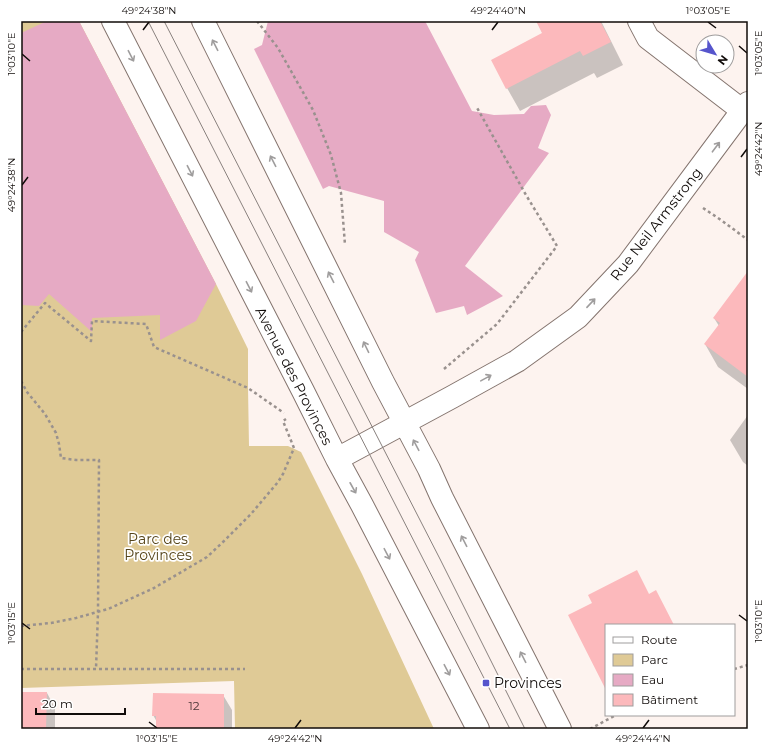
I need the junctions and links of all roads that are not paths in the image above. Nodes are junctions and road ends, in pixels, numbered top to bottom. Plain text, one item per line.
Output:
1 (113, 21) edge
2 (203, 21) edge
3 (639, 21) edge
4 (745, 107) edge
5 (404, 423) junction
6 (337, 459) junction
7 (478, 729) edge
8 (560, 729) edge

1 -> 6 street, Avenue des Provinces
5 -> 2 street
3 - 4 street
5 -> 4 street, Rue Neil Armstrong
5 - 6 street, Rue Neil Armstrong
8 -> 5 street
6 -> 7 street, Avenue des Provinces

